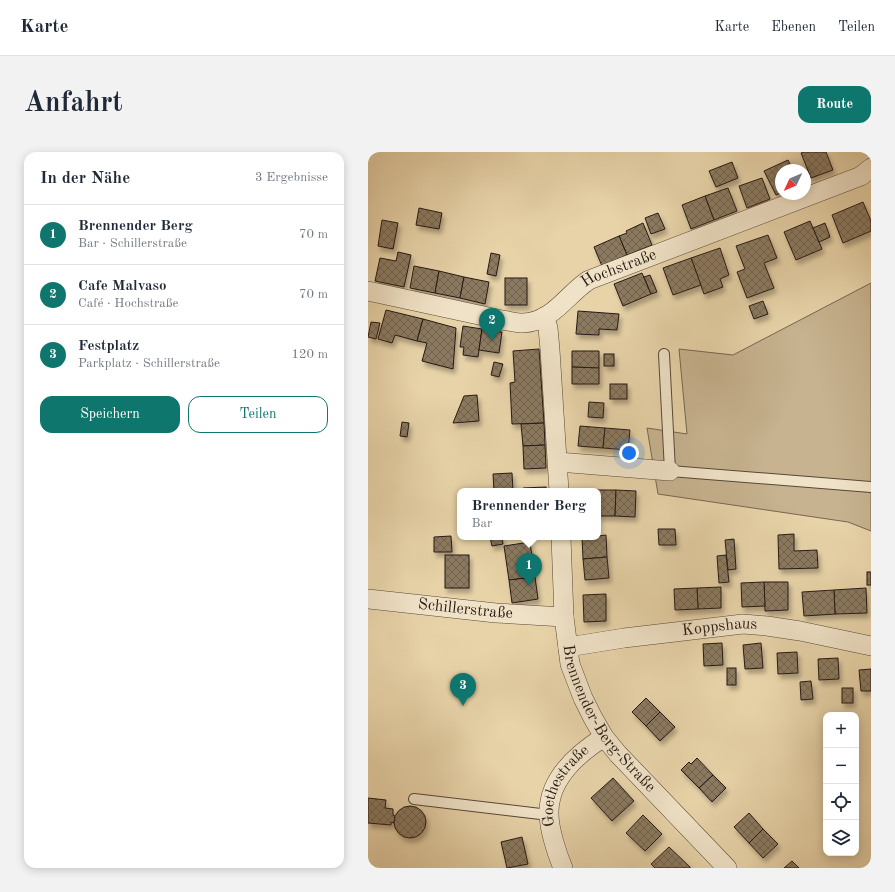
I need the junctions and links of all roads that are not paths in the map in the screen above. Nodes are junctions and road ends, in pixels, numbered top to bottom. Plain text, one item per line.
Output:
1 (871, 168) edge
2 (368, 291) edge
3 (544, 317) junction
4 (664, 354) dead end
5 (558, 462) junction
6 (670, 471) junction
7 (871, 487) edge
8 (559, 488) edge
9 (560, 540) edge
10 (368, 599) edge
11 (564, 617) junction
12 (871, 646) edge
13 (568, 647) junction
14 (604, 737) junction
15 (414, 799) dead end
16 (549, 815) junction
17 (563, 868) edge
18 (727, 868) edge

1 - 3 street, Hochstraße
2 - 3 street, Hochstraße
3 - 5 street
4 - 6 lane
5 - 6 street
5 - 8 street
6 - 7 lane
9 - 11 street, Brennender-Berg-Straße
10 - 11 street, Schillerstraße
11 - 13 street, Brennender-Berg-Straße
12 - 13 street, Koppshaus
13 - 14 street, Brennender-Berg-Straße
14 - 16 street, Goethestraße
14 - 18 street, Brennender-Berg-Straße
15 - 16 lane
16 - 17 street, Goethestraße

